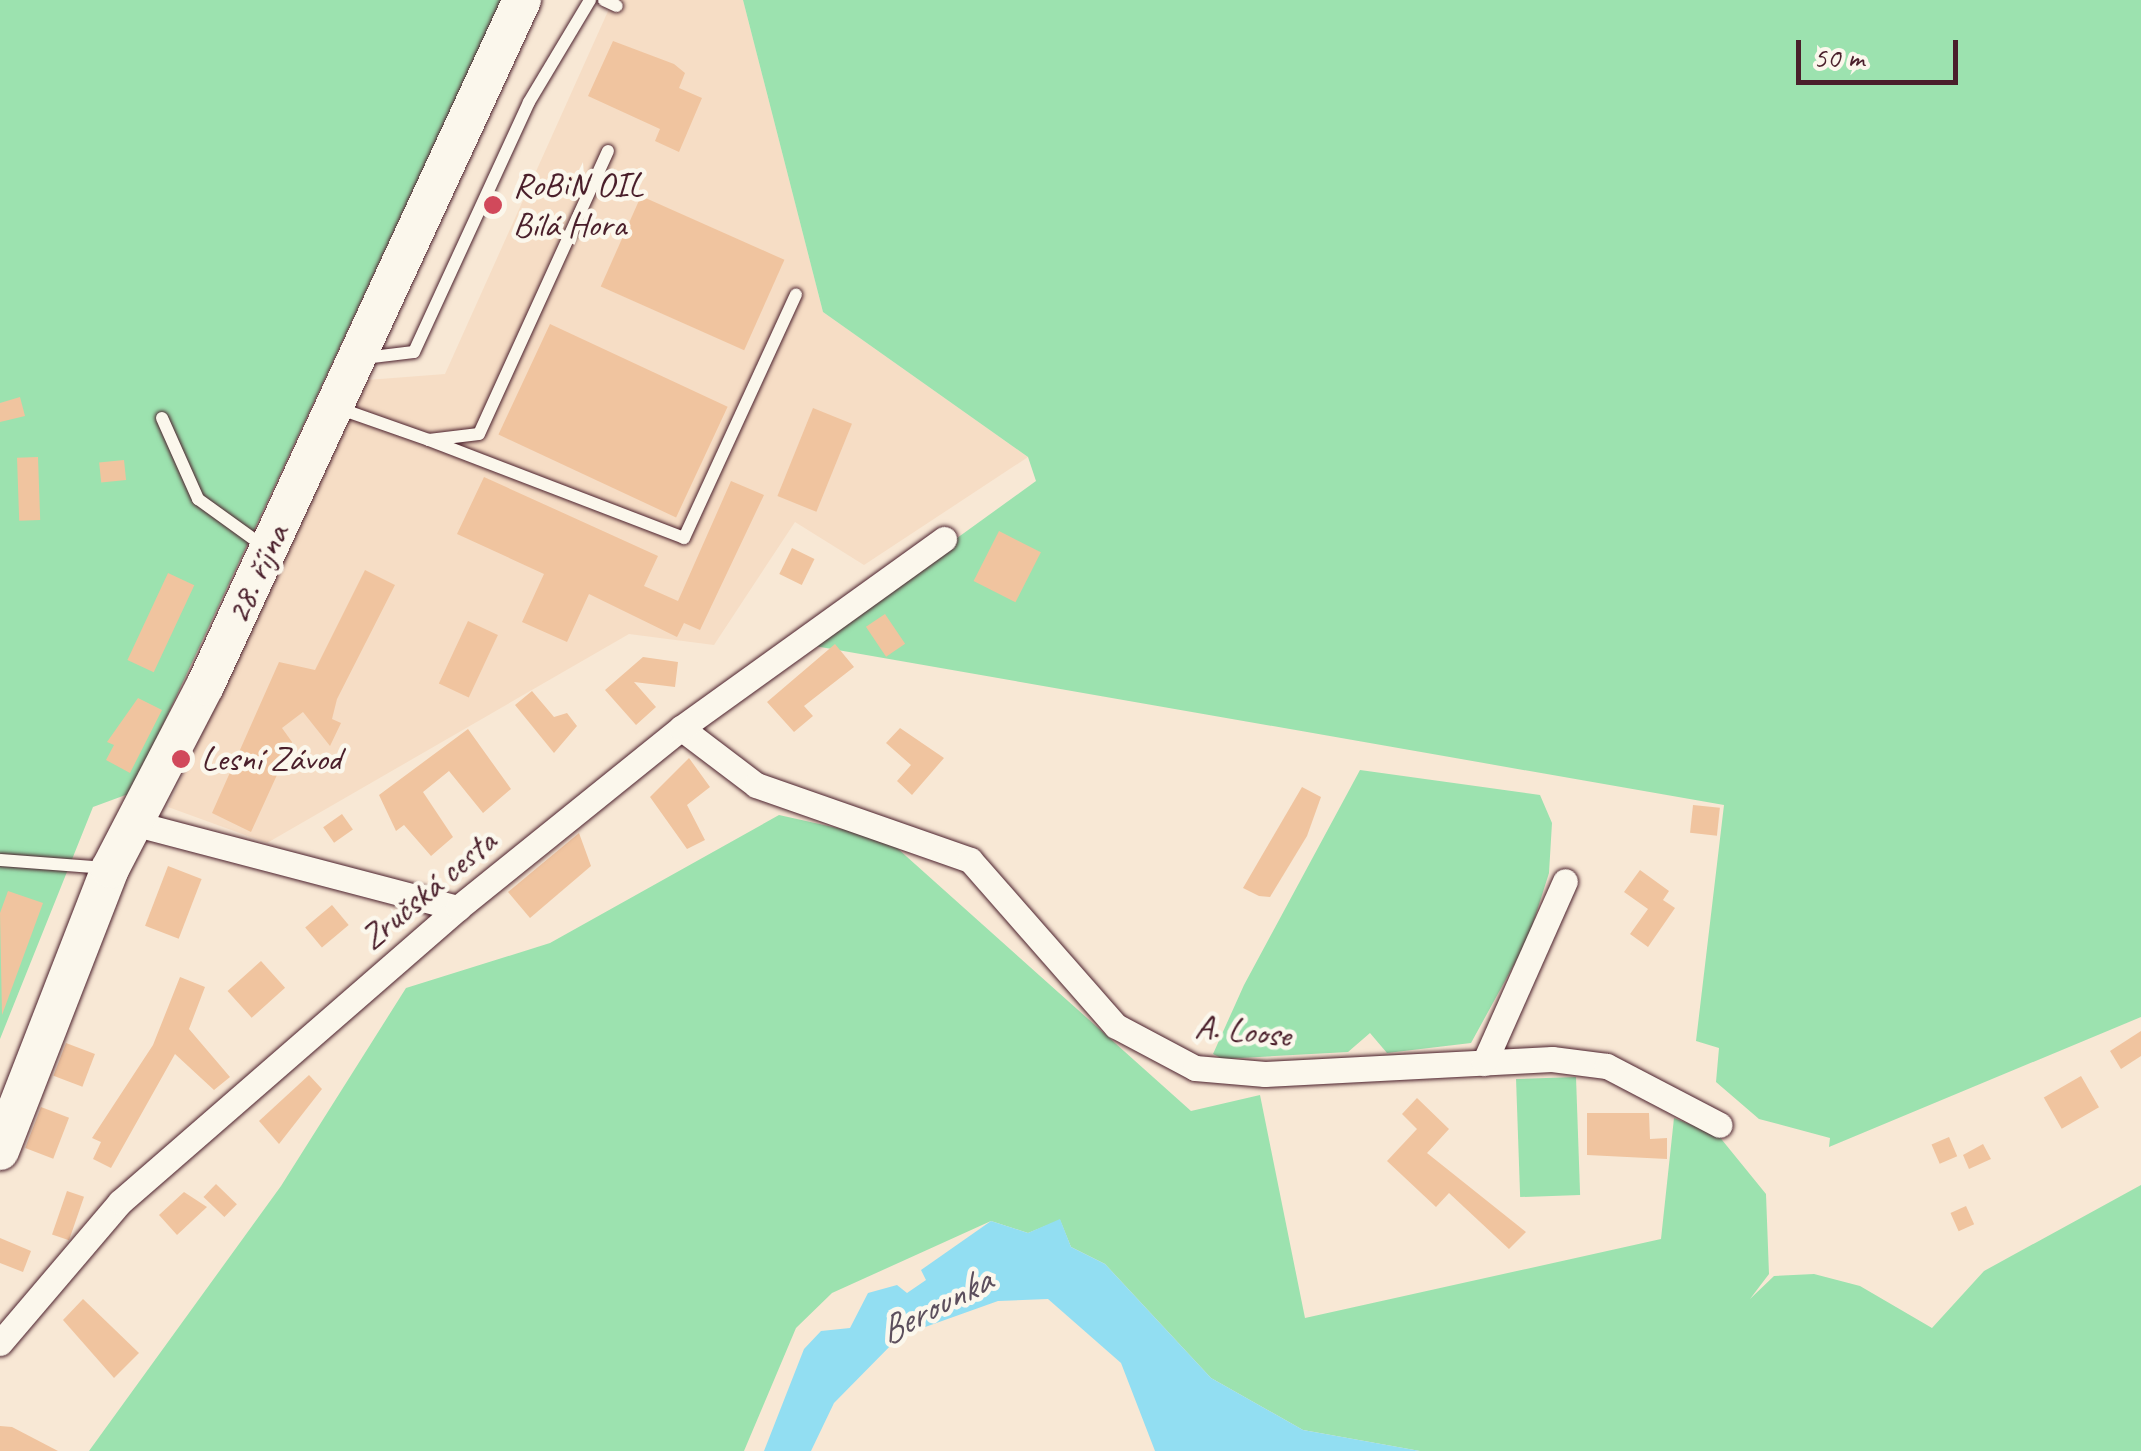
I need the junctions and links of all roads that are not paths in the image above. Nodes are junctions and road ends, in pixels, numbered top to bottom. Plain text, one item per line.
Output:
1 (522, 0) edge
2 (590, 0) edge
3 (608, 151) dead end
4 (796, 294) dead end
5 (356, 359) junction
6 (334, 407) junction
7 (162, 418) dead end
8 (429, 440) junction
9 (944, 538) dead end
10 (269, 550) junction
11 (681, 728) junction
12 (134, 822) junction
13 (0, 860) edge
14 (110, 869) junction
15 (1565, 881) dead end
16 (458, 908) junction
17 (1484, 1063) junction
18 (1720, 1125) dead end
19 (0, 1151) edge
20 (0, 1343) edge

1 - 5 main road, 28. října
2 - 5 lane
3 - 8 lane
4 - 8 lane
5 - 6 main road, 28. října
6 - 8 lane
6 - 10 main road, 28. října
7 - 10 lane
9 - 11 street, Zručská cesta
10 - 12 main road, 28. října
11 - 16 street, Zručská cesta
11 - 17 street, A. Loose
12 - 14 main road, 28. října
12 - 16 street
13 - 14 lane
14 - 19 main road, 28. října
15 - 17 street
16 - 20 street, Zručská cesta
17 - 18 street, A. Loose

